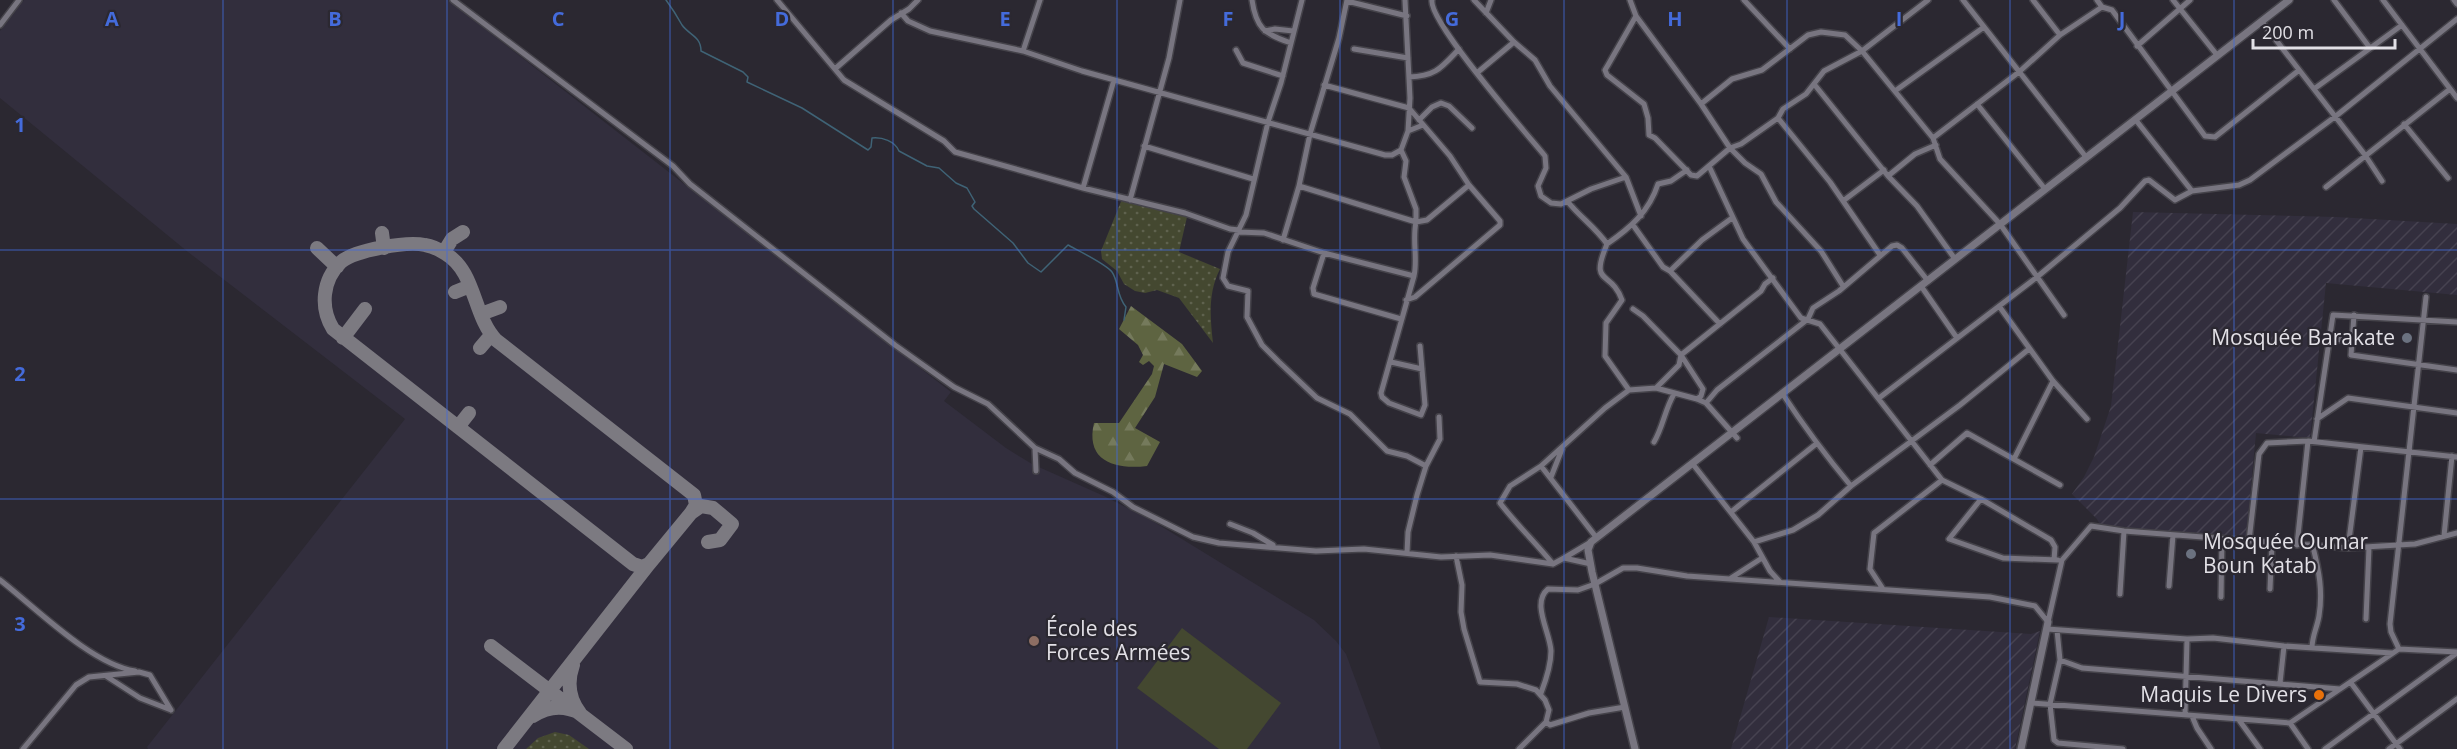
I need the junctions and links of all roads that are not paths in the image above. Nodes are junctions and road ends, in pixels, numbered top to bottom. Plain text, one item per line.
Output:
1 (20, 0) edge
2 (453, 0) edge
3 (777, 0) edge
4 (918, 0) edge
5 (1040, 0) edge
6 (1180, 0) edge
7 (1252, 0) edge
8 (1302, 0) edge
9 (1347, 0) edge
10 (1405, 0) edge
11 (1432, 0) edge
12 (1474, 0) edge
13 (1491, 0) edge
14 (1631, 0) edge
15 (1744, 0) edge
16 (1928, 0) edge
17 (1963, 0) edge
18 (2097, 0) edge
19 (2173, 0) edge
20 (2190, 0) edge
21 (2289, 0) edge
22 (2334, 0) edge
23 (2383, 0) edge
24 (2035, 1) edge
25 (2102, 7) junction
26 (2179, 8) junction
27 (1486, 13) junction
28 (901, 14) junction
29 (1407, 16) junction
30 (1636, 16) junction
31 (2457, 19) edge
32 (2262, 22) junction
33 (0, 25) edge
34 (2402, 25) junction
35 (1984, 27) junction
36 (1265, 31) junction
37 (1293, 31) junction
38 (2060, 35) junction
39 (1514, 42) junction
40 (1290, 43) junction
41 (2137, 46) junction
42 (2370, 48) junction
43 (1354, 49) dead end
44 (1459, 49) junction
45 (1790, 49) junction
46 (2419, 49) junction
47 (1236, 50) dead end
48 (1023, 51) junction
49 (1862, 51) junction
50 (2217, 55) junction
51 (1408, 58) junction
52 (836, 68) junction
53 (2298, 71) junction
54 (1478, 72) junction
55 (2019, 72) junction
56 (1283, 76) junction
57 (1409, 77) junction
58 (1114, 81) junction
59 (1814, 84) junction
60 (1324, 85) junction
61 (2314, 89) junction
62 (2450, 89) junction
63 (2172, 90) junction
64 (1895, 91) junction
65 (1158, 92) junction
66 (2457, 98) edge
67 (1701, 104) junction
68 (1977, 104) junction
69 (1409, 108) junction
70 (2336, 116) junction
71 (1778, 118) junction
72 (2135, 119) junction
73 (1268, 122) junction
74 (1421, 123) junction
75 (2404, 124) junction
76 (1472, 128) dead end
77 (1408, 131) junction
78 (1310, 134) junction
79 (1933, 138) junction
80 (1936, 145) junction
81 (1144, 146) junction
82 (1730, 148) junction
83 (1401, 150) junction
84 (2365, 155) junction
85 (2086, 157) junction
86 (1709, 166) junction
87 (1687, 170) junction
88 (1884, 170) junction
89 (1888, 176) junction
90 (1626, 177) junction
91 (2448, 178) dead end
92 (1253, 179) junction
93 (2382, 181) dead end
94 (1469, 185) junction
95 (1299, 186) junction
96 (2326, 187) dead end
97 (1083, 188) junction
98 (2045, 189) junction
99 (2192, 192) junction
100 (1130, 200) junction
101 (1843, 201) junction
102 (1568, 202) junction
103 (1641, 216) junction
104 (1732, 218) junction
105 (1416, 222) junction
106 (2000, 224) junction
107 (1634, 225) junction
108 (1239, 231) junction
109 (1283, 240) junction
110 (1607, 244) junction
111 (1324, 253) junction
112 (1880, 255) junction
113 (1955, 259) junction
114 (1671, 271) junction
115 (1414, 276) junction
116 (2037, 277) junction
117 (1773, 278) junction
118 (1928, 281) junction
119 (1843, 286) junction
120 (1921, 286) junction
121 (2426, 297) dead end
122 (1406, 300) junction
123 (1999, 306) junction
124 (1634, 309) dead end
125 (2064, 315) dead end
126 (2354, 315) junction
127 (1401, 319) junction
128 (1808, 319) junction
129 (2425, 319) junction
130 (2457, 322) edge
131 (1720, 324) junction
132 (1957, 338) junction
133 (2328, 339) junction
134 (2350, 341) junction
135 (1420, 346) dead end
136 (1840, 348) junction
137 (2029, 349) junction
138 (1681, 355) junction
139 (1390, 362) junction
140 (2418, 365) junction
141 (1422, 369) junction
142 (2457, 370) edge
143 (2053, 381) junction
144 (1656, 388) junction
145 (1629, 390) junction
146 (1782, 393) junction
147 (1674, 394) junction
148 (1879, 398) junction
149 (1697, 399) junction
150 (1706, 403) junction
151 (2413, 407) junction
152 (2457, 413) edge
153 (1439, 417) dead end
154 (2087, 419) dead end
155 (2317, 419) junction
156 (1734, 435) junction
157 (1911, 440) junction
158 (1654, 442) dead end
159 (2311, 442) junction
160 (1816, 444) junction
161 (1565, 445) junction
162 (2361, 447) junction
163 (1035, 448) junction
164 (2409, 451) junction
165 (2455, 457) edge
166 (2014, 459) junction
167 (1692, 463) junction
168 (1930, 465) junction
169 (1426, 466) junction
170 (1541, 466) junction
171 (1035, 471) dead end
172 (1551, 477) junction
173 (1942, 480) junction
174 (2060, 485) dead end
175 (1851, 486) junction
176 (1981, 500) junction
177 (1731, 512) junction
178 (1230, 524) dead end
179 (2124, 531) junction
180 (2457, 533) edge
181 (2173, 535) junction
182 (2444, 537) junction
183 (2222, 539) junction
184 (1593, 540) junction
185 (2249, 541) junction
186 (1754, 542) junction
187 (2272, 543) junction
188 (2297, 544) junction
189 (1275, 546) junction
190 (2399, 546) junction
191 (2313, 547) junction
192 (2369, 547) junction
193 (2348, 548) junction
194 (1407, 553) junction
195 (1456, 556) junction
196 (1564, 558) junction
197 (1762, 558) junction
198 (2054, 560) junction
199 (2062, 560) junction
200 (1553, 564) junction
201 (1591, 564) junction
202 (1730, 579) junction
203 (0, 580) edge
204 (1780, 582) junction
205 (1595, 584) junction
206 (2169, 586) dead end
207 (1883, 589) junction
208 (2270, 589) dead end
209 (2120, 594) dead end
210 (2221, 597) dead end
211 (2366, 619) dead end
212 (2048, 625) junction
213 (2057, 630) junction
214 (2187, 639) junction
215 (2284, 646) junction
216 (2312, 648) junction
217 (2399, 649) junction
218 (2457, 652) edge
219 (2392, 654) junction
220 (2060, 660) junction
221 (139, 672) junction
222 (106, 676) junction
223 (2186, 677) junction
224 (2280, 683) junction
225 (2350, 683) junction
226 (2340, 689) junction
227 (1541, 693) junction
228 (2457, 699) edge
229 (2031, 702) junction
230 (2050, 704) junction
231 (1625, 707) junction
232 (2375, 713) junction
233 (2188, 716) junction
234 (2239, 720) junction
235 (1546, 722) junction
236 (2290, 723) junction
237 (2398, 746) edge
238 (24, 749) edge
239 (1519, 749) edge
240 (1635, 749) edge
241 (2021, 749) edge
242 (2123, 749) edge
243 (2211, 749) edge
244 (2260, 749) edge
245 (2308, 749) edge
246 (2325, 749) edge
247 (2389, 749) edge

1 - 33 street
2 - 163 street
3 - 52 street
4 - 28 street
5 - 48 street
6 - 65 street
7 - 36 street
8 - 37 street
9 - 29 street
9 - 60 street
10 - 29 street
11 - 44 street
12 - 27 street
13 - 27 street
14 - 30 street
15 - 45 street
16 - 49 street
17 - 35 street
18 - 25 street
19 - 26 street
20 - 26 street
21 - 32 street
22 - 42 street
23 - 34 street
24 - 38 street
25 - 38 street
25 - 41 street
26 - 41 street
26 - 50 street
27 - 39 street
28 - 48 street
28 - 52 street
29 - 51 street
30 - 67 street
30 - 87 street
31 - 46 street
32 - 50 street
32 - 53 street
34 - 42 street
34 - 46 street
35 - 55 street
35 - 64 street
36 - 37 street
36 - 40 street
37 - 40 street
38 - 55 street
39 - 54 street
39 - 90 street
40 - 56 street
41 - 63 street
42 - 61 street
43 - 51 street
44 - 54 street
44 - 57 street
45 - 49 street
45 - 67 street
46 - 62 street
46 - 70 street
47 - 56 street
48 - 58 street
49 - 59 street
49 - 64 street
50 - 63 street
51 - 57 street
52 - 97 street
53 - 61 street
53 - 63 street
54 - 102 street
55 - 68 street
55 - 85 street
56 - 73 street
57 - 69 street
58 - 65 street
58 - 97 street
59 - 71 street
59 - 88 street
60 - 69 street
60 - 78 street
61 - 70 street
62 - 66 street
62 - 75 street
63 - 72 street
64 - 79 street
65 - 73 street
65 - 81 street
67 - 82 street
68 - 79 street
68 - 98 street
69 - 74 street
69 - 77 street
70 - 84 street
70 - 99 street
71 - 82 street
71 - 101 street
72 - 85 street
72 - 99 street
73 - 78 street
73 - 92 street
74 - 76 street
74 - 77 street
74 - 94 street
75 - 84 street
75 - 91 street
77 - 83 street
78 - 83 street
78 - 95 street
79 - 80 street
80 - 89 street
80 - 106 street
81 - 92 street
81 - 100 street
82 - 86 street
82 - 119 street
83 - 105 street
84 - 93 street
84 - 96 street
85 - 98 street
86 - 87 street
86 - 104 street
87 - 103 street
88 - 89 street
88 - 101 street
89 - 113 street
90 - 102 street
90 - 103 street
92 - 108 street
94 - 105 street
94 - 122 street
95 - 105 street
95 - 109 street
97 - 100 street
98 - 106 street
99 - 116 street
100 - 108 street
101 - 112 street
102 - 110 street
103 - 107 street
104 - 114 street
104 - 117 street
105 - 115 street
106 - 113 street
106 - 116 street
107 - 110 street
107 - 114 street
108 - 109 street
108 - 169 street
109 - 111 street
110 - 145 street
111 - 115 street
111 - 127 street
112 - 118 street
112 - 119 street
113 - 118 street
114 - 131 street
115 - 122 street
116 - 123 street
116 - 125 street
117 - 128 street
117 - 131 street
118 - 120 street
119 - 128 street
120 - 132 street
120 - 136 street
121 - 129 street
122 - 127 street
123 - 132 street
123 - 137 street
124 - 138 street
126 - 129 street
126 - 133 street
126 - 134 street
127 - 139 street
128 - 136 street
128 - 150 street
129 - 130 street
129 - 140 street
131 - 138 street
132 - 148 street
133 - 134 street
133 - 155 street
134 - 140 street
135 - 141 street
136 - 146 street
136 - 148 street
137 - 143 street
137 - 157 street
138 - 144 street
138 - 149 street
139 - 141 street
139 - 141 street
140 - 142 street
140 - 151 street
143 - 154 street
143 - 166 street
144 - 145 street
144 - 147 street
145 - 161 street
146 - 156 street
146 - 160 street
147 - 149 street
147 - 158 street
148 - 157 street
149 - 150 street
150 - 156 street
151 - 152 street
151 - 155 street
151 - 164 street
153 - 169 street
155 - 159 street
156 - 167 street
157 - 168 street
157 - 175 street
159 - 162 street
159 - 185 street
159 - 188 street
160 - 175 street
160 - 177 street
161 - 170 street
161 - 172 street
162 - 164 street
162 - 193 street
163 - 171 street
163 - 189 street
164 - 165 street
164 - 190 street
165 - 182 street
166 - 168 street
166 - 174 street
167 - 177 street
167 - 184 street
168 - 173 street
169 - 194 street
170 - 172 street
170 - 200 street
172 - 184 street
173 - 176 street
173 - 207 street
175 - 186 street
176 - 198 street
176 - 198 street
177 - 186 street
178 - 189 street
179 - 181 street
179 - 199 street
179 - 209 street
180 - 182 street
181 - 183 street
181 - 206 street
182 - 190 street
183 - 185 street
183 - 210 street
184 - 196 street
184 - 201 street
185 - 187 street
186 - 197 street
187 - 188 street
187 - 208 street
188 - 191 street
189 - 194 street
190 - 192 street
190 - 217 street
191 - 193 street
191 - 216 street
192 - 193 street
192 - 211 street
194 - 195 street
195 - 200 street
195 - 227 street
196 - 200 street
196 - 201 street
197 - 202 street
197 - 204 street
198 - 199 street
199 - 212 street
201 - 205 street
202 - 204 street
202 - 205 street
203 - 221 street
204 - 207 street
205 - 227 street
205 - 231 street
207 - 212 street
212 - 213 street
212 - 229 street
213 - 214 street
213 - 220 street
214 - 215 street
214 - 223 street
215 - 216 street
215 - 224 street
216 - 219 street
217 - 218 street
217 - 219 street
218 - 232 street
219 - 225 street
220 - 223 street
220 - 230 street
221 - 222 street
221 - 222 street
222 - 238 street
223 - 224 street
223 - 233 street
224 - 226 street
225 - 226 street
225 - 232 street
226 - 236 street
227 - 235 street
228 - 237 street
229 - 230 street
229 - 241 street
230 - 233 street
230 - 242 street
231 - 235 street
231 - 240 street
232 - 237 street
232 - 246 street
233 - 234 street
233 - 243 street
234 - 236 street
234 - 244 street
235 - 239 street
236 - 245 street
237 - 247 street

